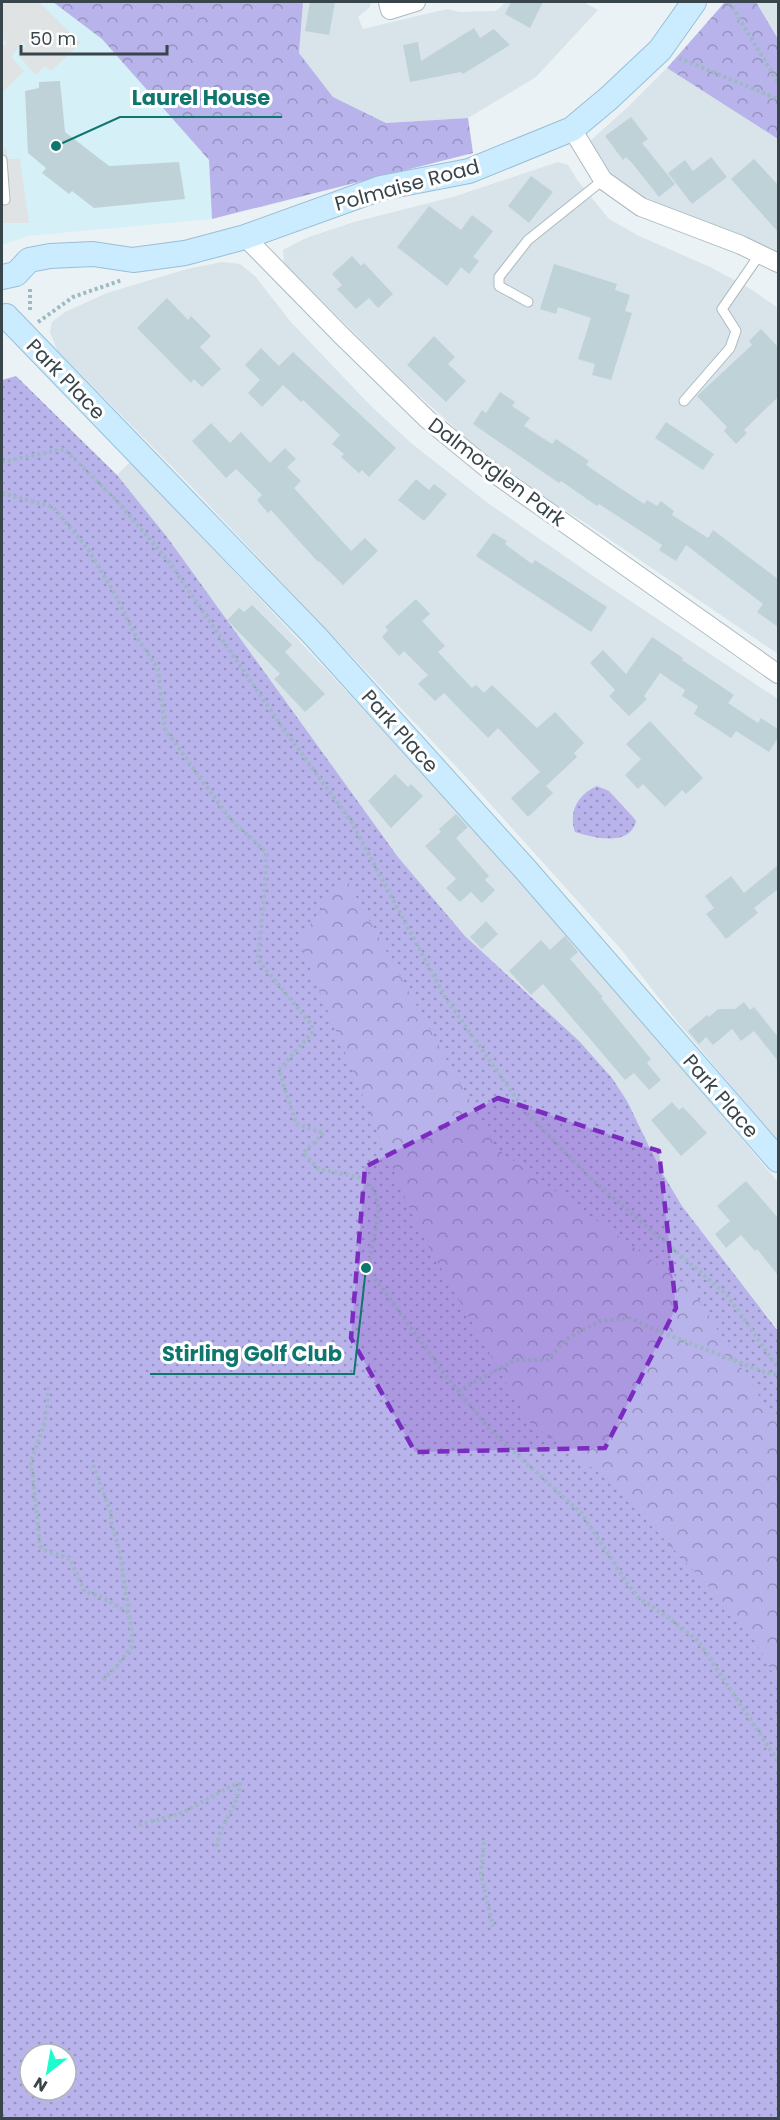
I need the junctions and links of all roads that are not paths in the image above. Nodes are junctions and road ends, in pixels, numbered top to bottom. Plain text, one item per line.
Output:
1 (388, 2) edge
2 (416, 2) edge
3 (694, 2) edge
4 (572, 129) junction
5 (2, 160) edge
6 (603, 180) junction
7 (5, 200) dead end
8 (245, 237) junction
9 (760, 254) junction
10 (778, 263) edge
11 (2, 278) edge
12 (528, 302) dead end
13 (12, 318) edge
14 (684, 401) dead end
15 (778, 674) edge
16 (778, 1160) edge

1 - 2 street
3 - 4 street, Polmaise Road
4 - 6 street
4 - 8 street, Polmaise Road
5 - 7 lane
6 - 9 street
6 - 12 lane
8 - 11 street, Polmaise Road
8 - 15 street, Dalmorglen Park
9 - 10 street
9 - 14 lane
11 - 13 street
13 - 16 street, Park Place

